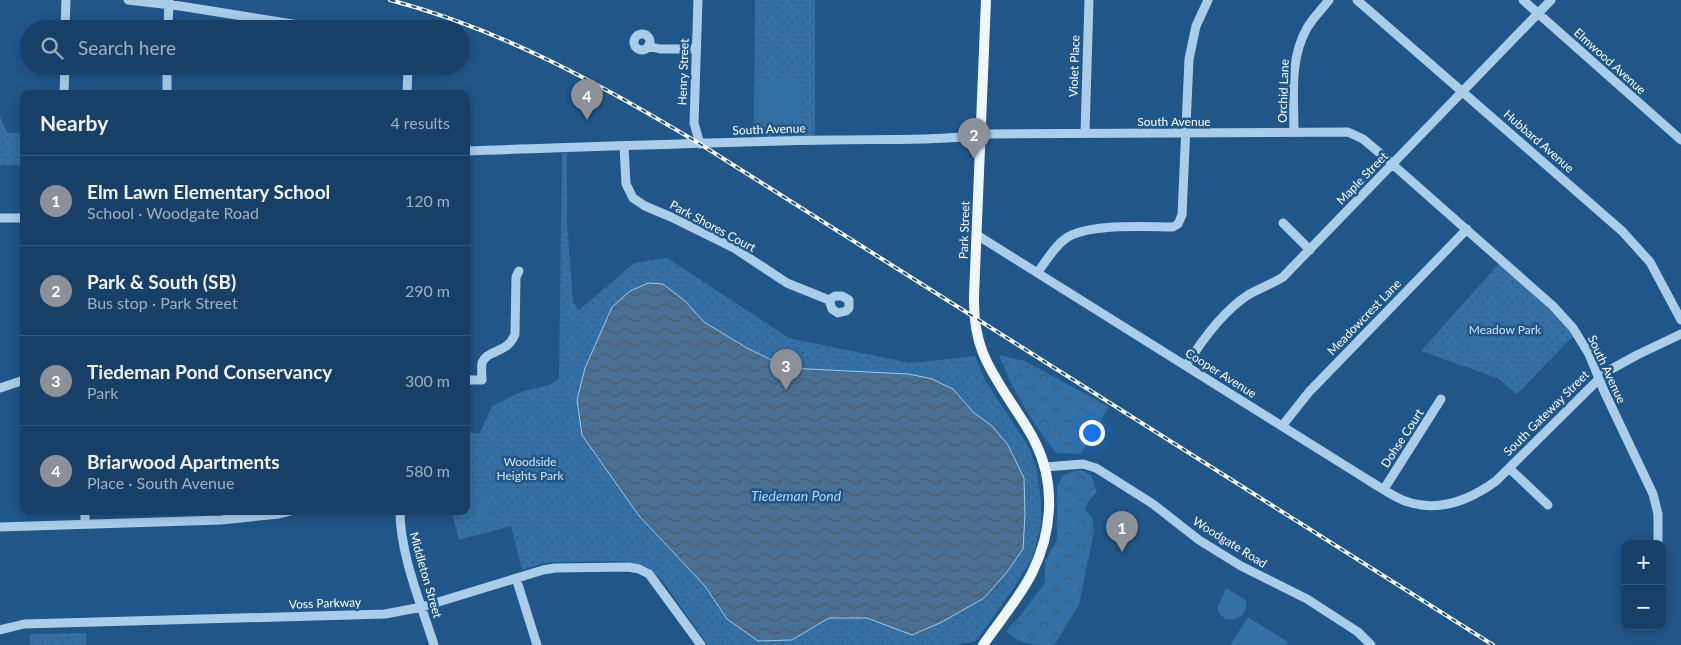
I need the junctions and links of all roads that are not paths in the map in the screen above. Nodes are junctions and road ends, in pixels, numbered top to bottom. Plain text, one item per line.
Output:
1 (66, 0) edge
2 (128, 0) edge
3 (698, 0) edge
4 (986, 0) edge
5 (1089, 0) edge
6 (1208, 0) edge
7 (1329, 0) edge
8 (1357, 0) edge
9 (1523, 0) edge
10 (1551, 0) edge
11 (169, 2) edge
12 (1538, 13) junction
13 (65, 20) edge
14 (168, 20) edge
15 (272, 20) edge
16 (648, 46) dead end
17 (696, 49) junction
18 (65, 75) edge
19 (167, 75) edge
20 (408, 75) edge
21 (64, 90) edge
22 (167, 90) edge
23 (407, 90) edge
24 (1464, 91) junction
25 (1294, 132) junction
26 (1085, 133) junction
27 (1186, 133) junction
28 (980, 136) junction
29 (1681, 140) edge
30 (700, 144) junction
31 (624, 146) junction
32 (470, 151) edge
33 (1393, 164) junction
34 (0, 218) edge
35 (20, 218) edge
36 (1283, 223) dead end
37 (1467, 229) junction
38 (977, 235) junction
39 (1310, 250) junction
40 (519, 271) dead end
41 (1038, 272) junction
42 (829, 300) dead end
43 (1681, 320) edge
44 (1681, 334) edge
45 (1186, 366) junction
46 (1599, 379) junction
47 (470, 380) edge
48 (20, 381) edge
49 (0, 388) edge
50 (1441, 399) dead end
51 (1282, 426) junction
52 (1045, 467) junction
53 (1509, 468) junction
54 (1384, 489) junction
55 (1460, 502) joint
56 (1548, 505) dead end
57 (85, 515) edge
58 (200, 515) edge
59 (266, 515) edge
60 (400, 515) edge
61 (200, 521) junction
62 (85, 524) junction
63 (0, 526) edge
64 (1658, 540) edge
65 (516, 578) junction
66 (422, 607) junction
67 (0, 630) edge
68 (434, 645) edge
69 (537, 645) edge
70 (700, 645) edge
71 (983, 645) edge
72 (1371, 645) edge

1 - 13 street
2 - 11 street
3 - 17 street, Henry Street
4 - 28 main road, Park Street
5 - 26 street, Violet Place
6 - 27 street
7 - 25 street, Orchid Lane
8 - 24 street, Hubbard Avenue
9 - 12 street, Elmwood Avenue
10 - 12 street, Maple Street
11 - 14 street
11 - 15 street
12 - 24 street, Maple Street
12 - 29 street, Elmwood Avenue
16 - 17 street
17 - 30 street, Henry Street
18 - 21 street
19 - 22 street
20 - 23 street
24 - 33 street, Maple Street
24 - 43 street, Hubbard Avenue
25 - 27 street, South Avenue
25 - 33 street, South Avenue
26 - 27 street, South Avenue
26 - 28 street, South Avenue
27 - 41 street
28 - 30 street, South Avenue
28 - 38 main road, Park Street
30 - 31 street, South Avenue
31 - 32 street, South Avenue
31 - 42 street, Park Shores Court
33 - 37 street, South Avenue
33 - 39 street, Maple Street
34 - 35 street
36 - 39 street
37 - 46 street, South Avenue
37 - 51 street, Meadowcrest Lane
38 - 41 street, Cooper Avenue
38 - 52 main road, Park Street
39 - 45 street, Maple Street
40 - 47 street
41 - 45 street, Cooper Avenue
44 - 46 street, South Gateway Street
45 - 51 street, Cooper Avenue
46 - 53 street, South Gateway Street
46 - 64 street, South Avenue
48 - 49 street
50 - 54 street, Dohse Court
51 - 54 street, Cooper Avenue
52 - 71 main road, Park Street
52 - 72 street, Woodgate Road
53 - 55 street, South Gateway Street
53 - 56 street
54 - 55 street, Cooper Avenue
57 - 62 street
58 - 61 street
59 - 61 street
60 - 66 street, Middleton Street
61 - 62 street
62 - 63 street
65 - 66 street, Voss Parkway
65 - 69 street
65 - 70 street, Voss Parkway
66 - 67 street, Voss Parkway
66 - 68 street, Middleton Street

